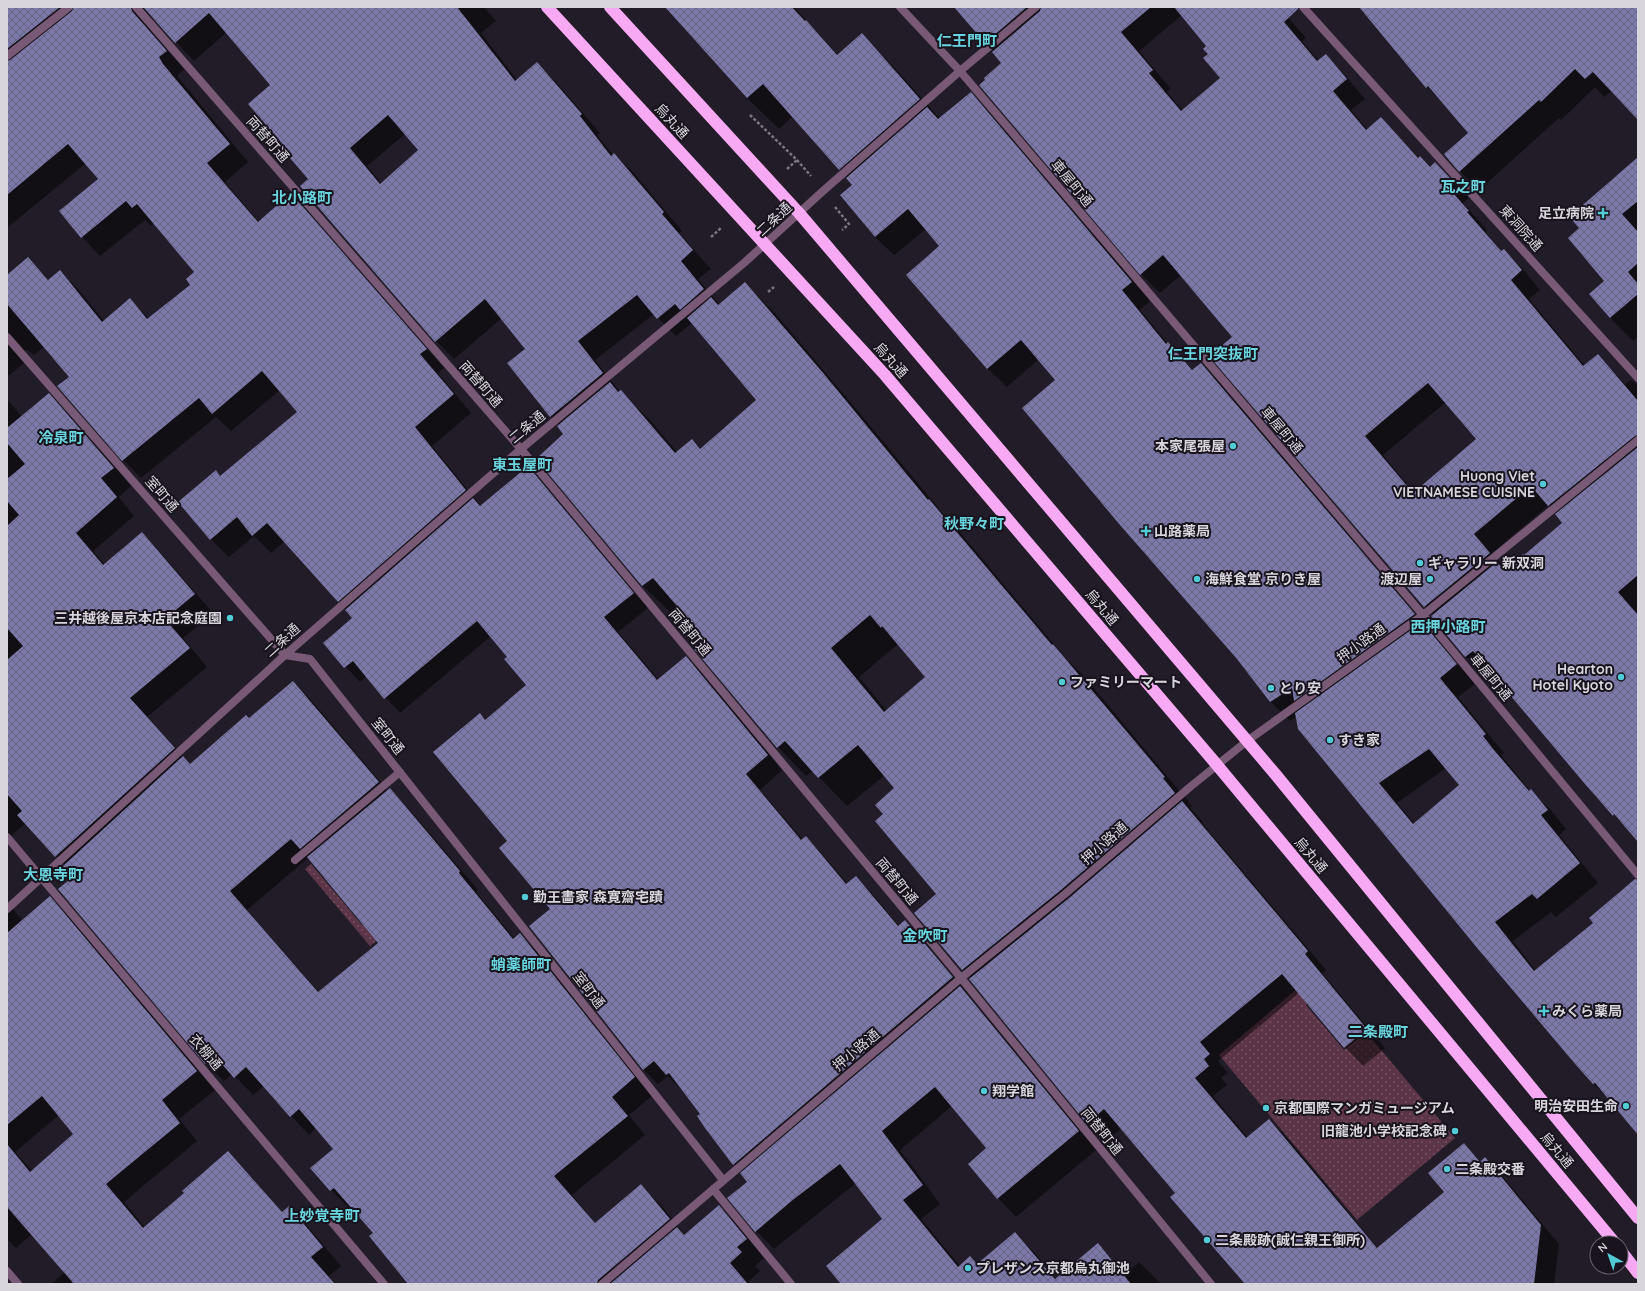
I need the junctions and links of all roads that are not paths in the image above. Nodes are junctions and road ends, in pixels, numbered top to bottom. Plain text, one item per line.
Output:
1 (69, 7) edge
2 (136, 7) edge
3 (547, 7) edge
4 (610, 7) edge
5 (900, 7) edge
6 (1036, 7) edge
7 (1303, 7) edge
8 (7, 56) edge
9 (960, 71) junction
10 (800, 213) junction
11 (765, 245) junction
12 (7, 337) edge
13 (1638, 378) edge
14 (1638, 440) edge
15 (521, 449) junction
16 (1423, 615) junction
17 (285, 654) junction
18 (1247, 741) junction
19 (1217, 765) junction
20 (400, 772) junction
21 (7, 837) edge
22 (295, 860) dead end
23 (1638, 875) edge
24 (42, 877) junction
25 (7, 909) edge
26 (961, 978) junction
27 (723, 1180) junction
28 (713, 1189) junction
29 (1638, 1218) edge
30 (1607, 1235) edge
31 (1629, 1261) edge
32 (7, 1271) edge
33 (1638, 1273) edge
34 (18, 1284) edge
35 (384, 1284) edge
36 (602, 1284) edge
37 (791, 1284) edge
38 (1210, 1284) edge

1 - 8 street
2 - 15 street, 両替町通
3 - 11 highway, 烏丸通
4 - 10 highway, 烏丸通
5 - 9 street, 車屋町通
6 - 9 street, 二条通
7 - 13 street, 東洞院通
9 - 10 street, 二条通
9 - 16 street, 車屋町通
10 - 11 street, 二条通
10 - 18 highway, 烏丸通
11 - 15 street, 二条通
11 - 19 highway, 烏丸通
12 - 17 street, 室町通
14 - 16 street, 押小路通
15 - 17 street, 二条通
15 - 26 street, 両替町通
16 - 18 street, 押小路通
16 - 23 street, 車屋町通
17 - 20 street, 室町通
17 - 24 street, 二条通
18 - 19 street, 押小路通
18 - 29 highway, 烏丸通
19 - 26 street, 押小路通
19 - 30 highway, 烏丸通
20 - 22 street
20 - 27 street, 室町通
21 - 24 street, 衣棚通
24 - 25 street, 二条通
24 - 35 street, 衣棚通
26 - 27 street, 押小路通
26 - 38 street, 両替町通
27 - 28 street, 押小路通
28 - 36 street, 押小路通
28 - 37 street
31 - 33 highway
32 - 34 street

